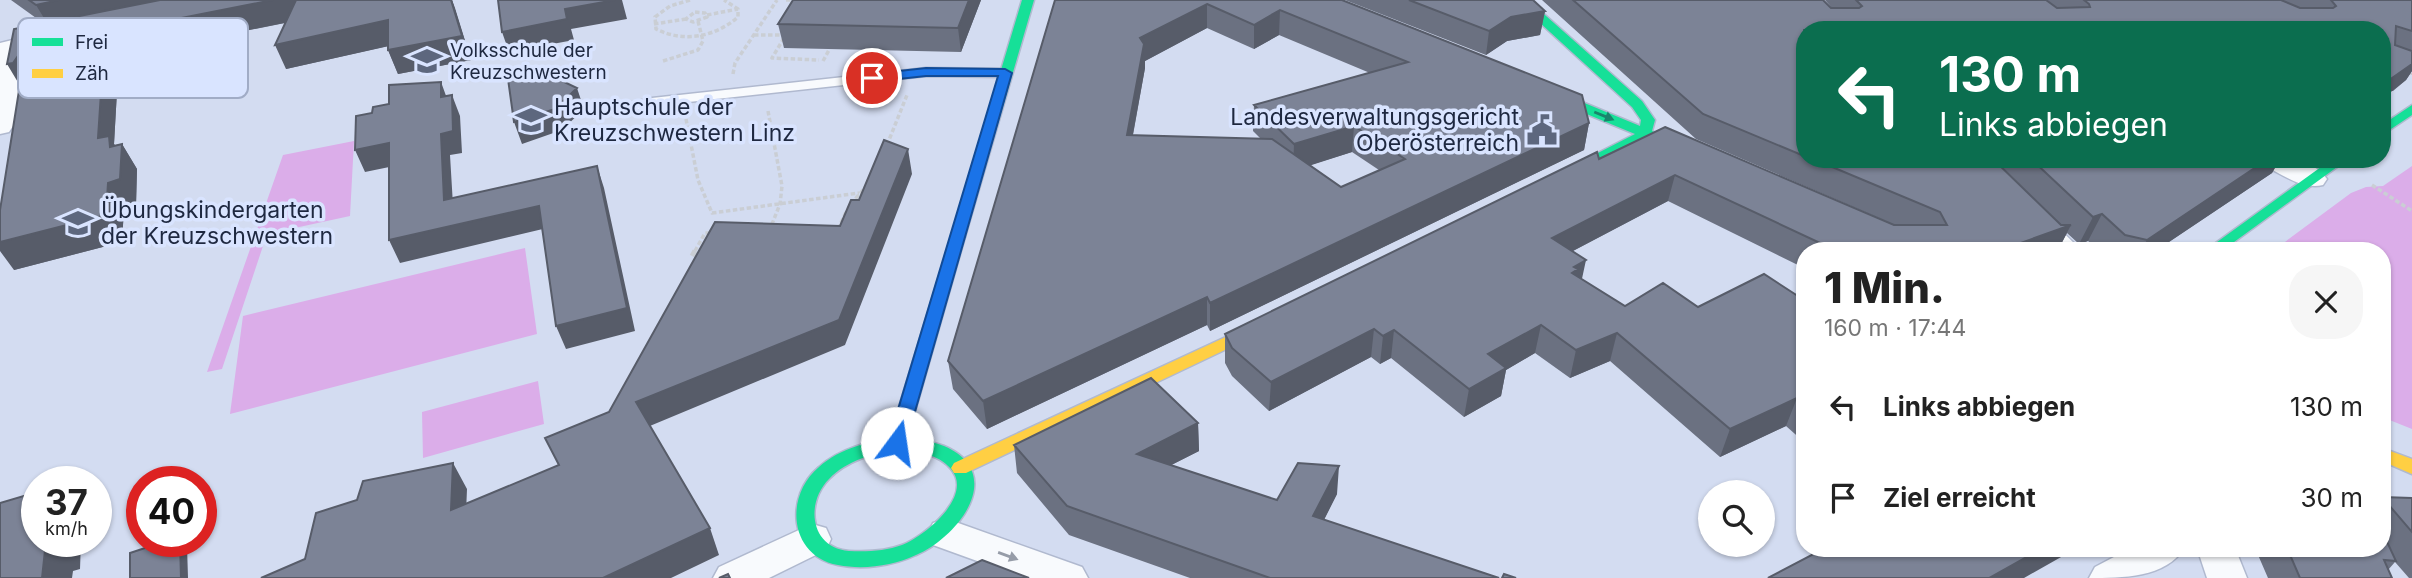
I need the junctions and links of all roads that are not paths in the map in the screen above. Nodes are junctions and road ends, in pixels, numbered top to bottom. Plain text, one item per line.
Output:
1 (1028, 0) edge
2 (1521, 0) edge
3 (8, 49) edge
4 (1005, 73) junction
5 (1525, 84) edge
6 (2412, 109) edge
7 (615, 110) dead end
8 (2391, 124) edge
9 (0, 126) edge
10 (1645, 132) junction
11 (1678, 146) edge
12 (1981, 168) edge
13 (2291, 168) edge
14 (2328, 168) edge
15 (2313, 179) junction
16 (1546, 186) edge
17 (2058, 242) edge
18 (2224, 242) edge
19 (1282, 315) edge
20 (897, 443) junction
21 (2391, 458) edge
22 (2412, 467) edge
23 (960, 468) junction
24 (947, 534) junction
25 (812, 539) junction
26 (2148, 557) edge
27 (2219, 557) edge
28 (866, 571) edge
29 (733, 578) edge
30 (1068, 578) edge
31 (2109, 578) edge
32 (2227, 578) edge

1 - 4 street
2 - 10 street
3 - 9 street
4 - 7 lane
4 - 20 street
5 -> 10 street
6 - 8 street
10 - 11 street
10 - 16 street
12 - 17 street
13 - 15 street
14 - 15 street
15 - 18 street
19 - 23 street
20 - 23 street
20 - 25 street
21 - 22 street
23 - 24 street
24 - 28 street
24 -> 30 street
25 - 28 street
25 - 29 street
26 - 31 street
27 - 32 street

